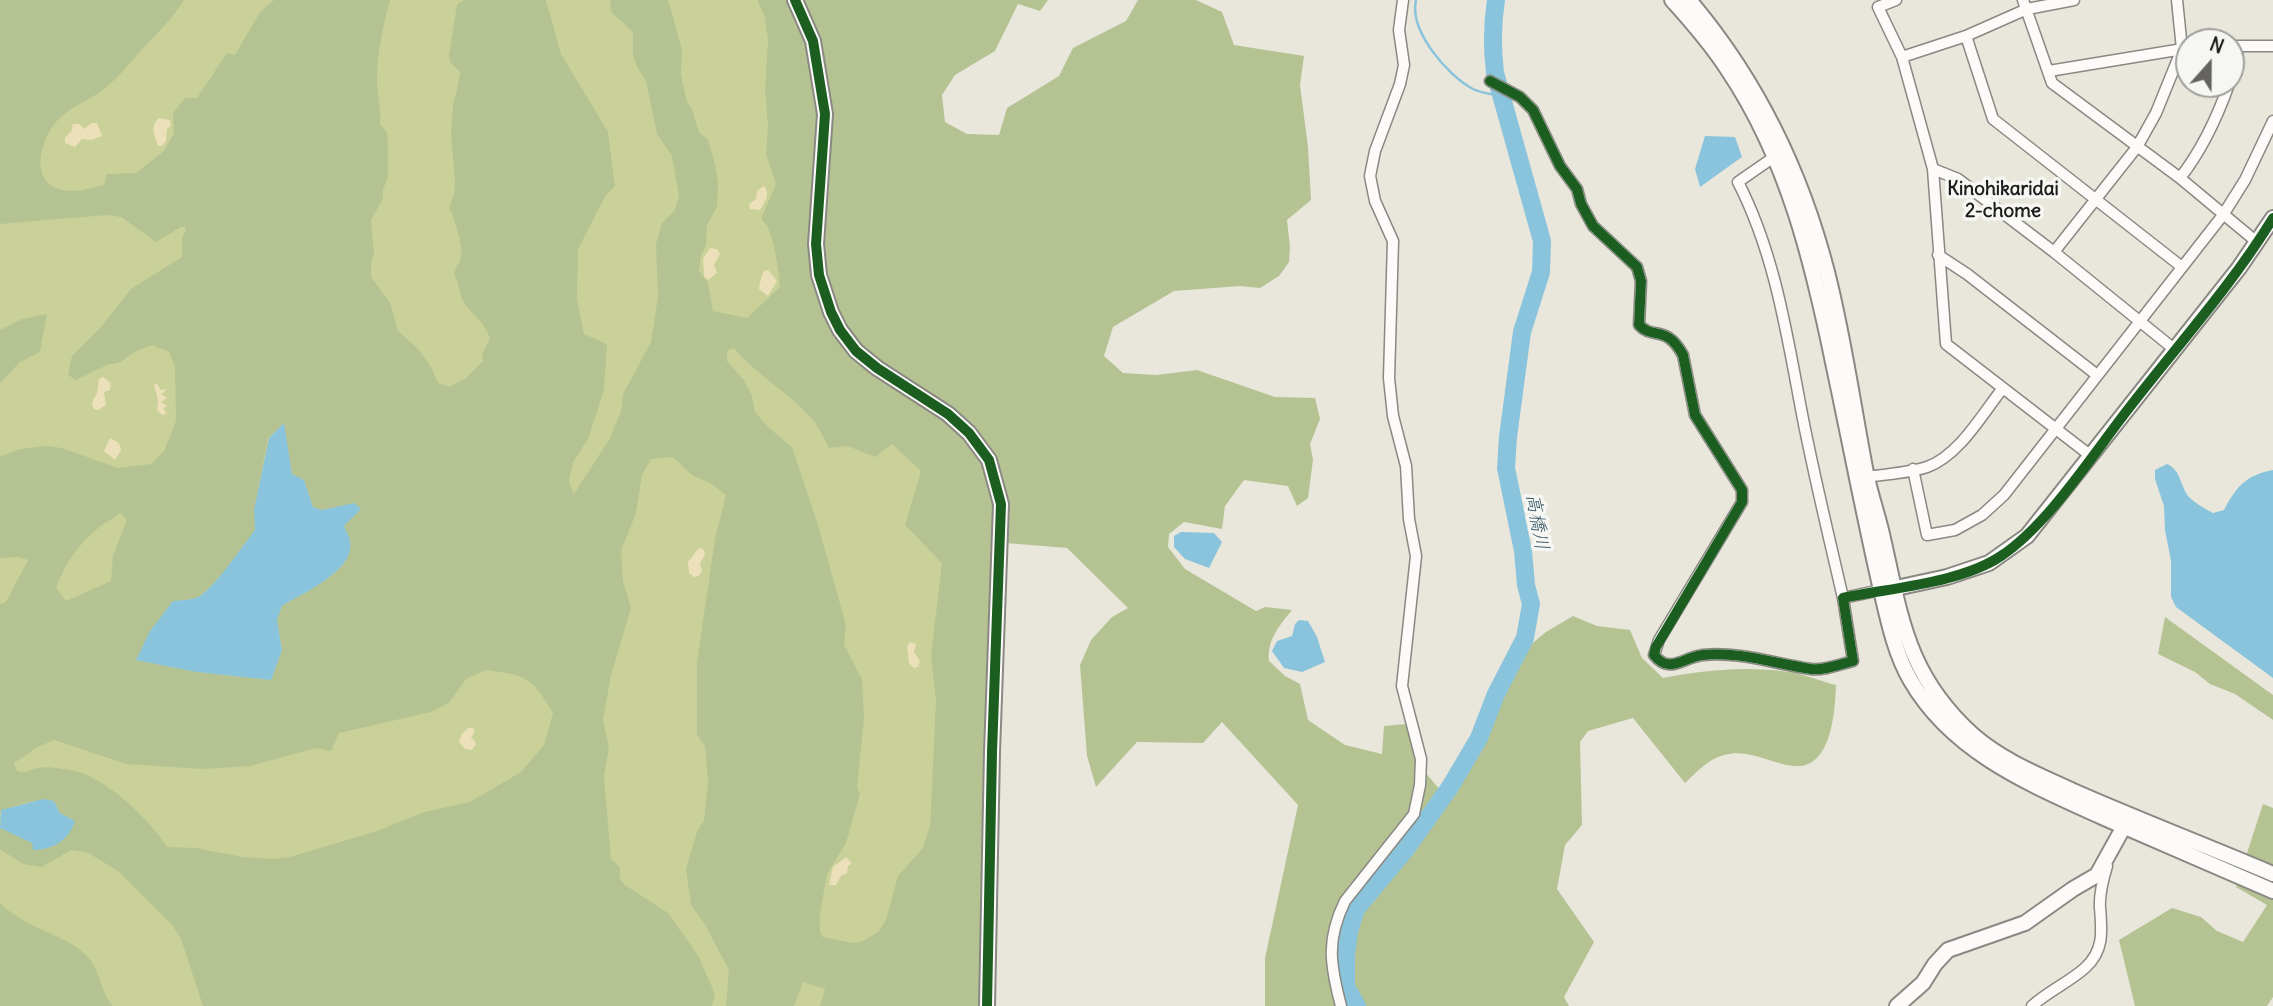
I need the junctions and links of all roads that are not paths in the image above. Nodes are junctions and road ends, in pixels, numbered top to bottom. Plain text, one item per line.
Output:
1 (795, 0) edge
2 (1403, 0) edge
3 (1672, 0) edge
4 (1689, 0) edge
5 (1896, 0) edge
6 (2074, 0) edge
7 (2177, 0) edge
8 (2025, 5) edge
9 (2182, 28) edge
10 (1966, 36) junction
11 (2245, 46) edge
12 (2273, 46) edge
13 (2175, 50) edge
14 (1902, 57) junction
15 (2049, 71) junction
16 (2175, 72) edge
17 (1490, 81) dead end
18 (2223, 98) edge
19 (2273, 121) edge
20 (2137, 147) junction
21 (1774, 157) junction
22 (1933, 169) junction
23 (2179, 178) junction
24 (2095, 201) junction
25 (2223, 215) junction
26 (2273, 218) edge
27 (2258, 243) junction
28 (2054, 252) junction
29 (1938, 255) junction
30 (2182, 267) junction
31 (2140, 323) junction
32 (2174, 349) junction
33 (2097, 375) junction
34 (2003, 388) junction
35 (2055, 428) junction
36 (2091, 456) junction
37 (1913, 470) junction
38 (1867, 477) junction
39 (1887, 590) junction
40 (1843, 598) junction
41 (2127, 821) junction
42 (2110, 855) junction
43 (2273, 874) edge
44 (2273, 891) edge
45 (987, 1006) edge
46 (1341, 1006) edge
47 (1897, 1006) edge
48 (2032, 1006) edge

1 - 45 street
2 - 46 street
3 - 21 street
4 - 38 street
5 - 14 street
6 - 8 street
7 - 9 street
8 - 10 street
8 - 15 street
10 - 14 street
10 - 24 street
11 - 12 street
13 - 15 street
14 - 22 street
15 - 20 street
16 - 20 street
17 - 40 street
18 - 23 street
19 - 25 street
20 - 23 street
20 - 24 street
21 - 39 street
21 - 40 street
22 - 28 street
22 - 29 street
23 - 25 street
24 - 28 street
24 - 30 street
25 - 27 street
25 - 30 street
26 - 27 street
27 - 32 street
28 - 31 street
29 - 33 street
29 - 34 street
30 - 31 street
31 - 32 street
31 - 33 street
32 - 36 street
33 - 35 street
34 - 35 street
34 - 37 street
35 - 36 street
35 - 37 street
36 - 39 street
37 - 38 street
38 - 39 street
39 - 40 street
39 - 41 street
41 - 42 street
41 - 43 street
41 - 44 street
42 - 47 street
42 - 48 street

